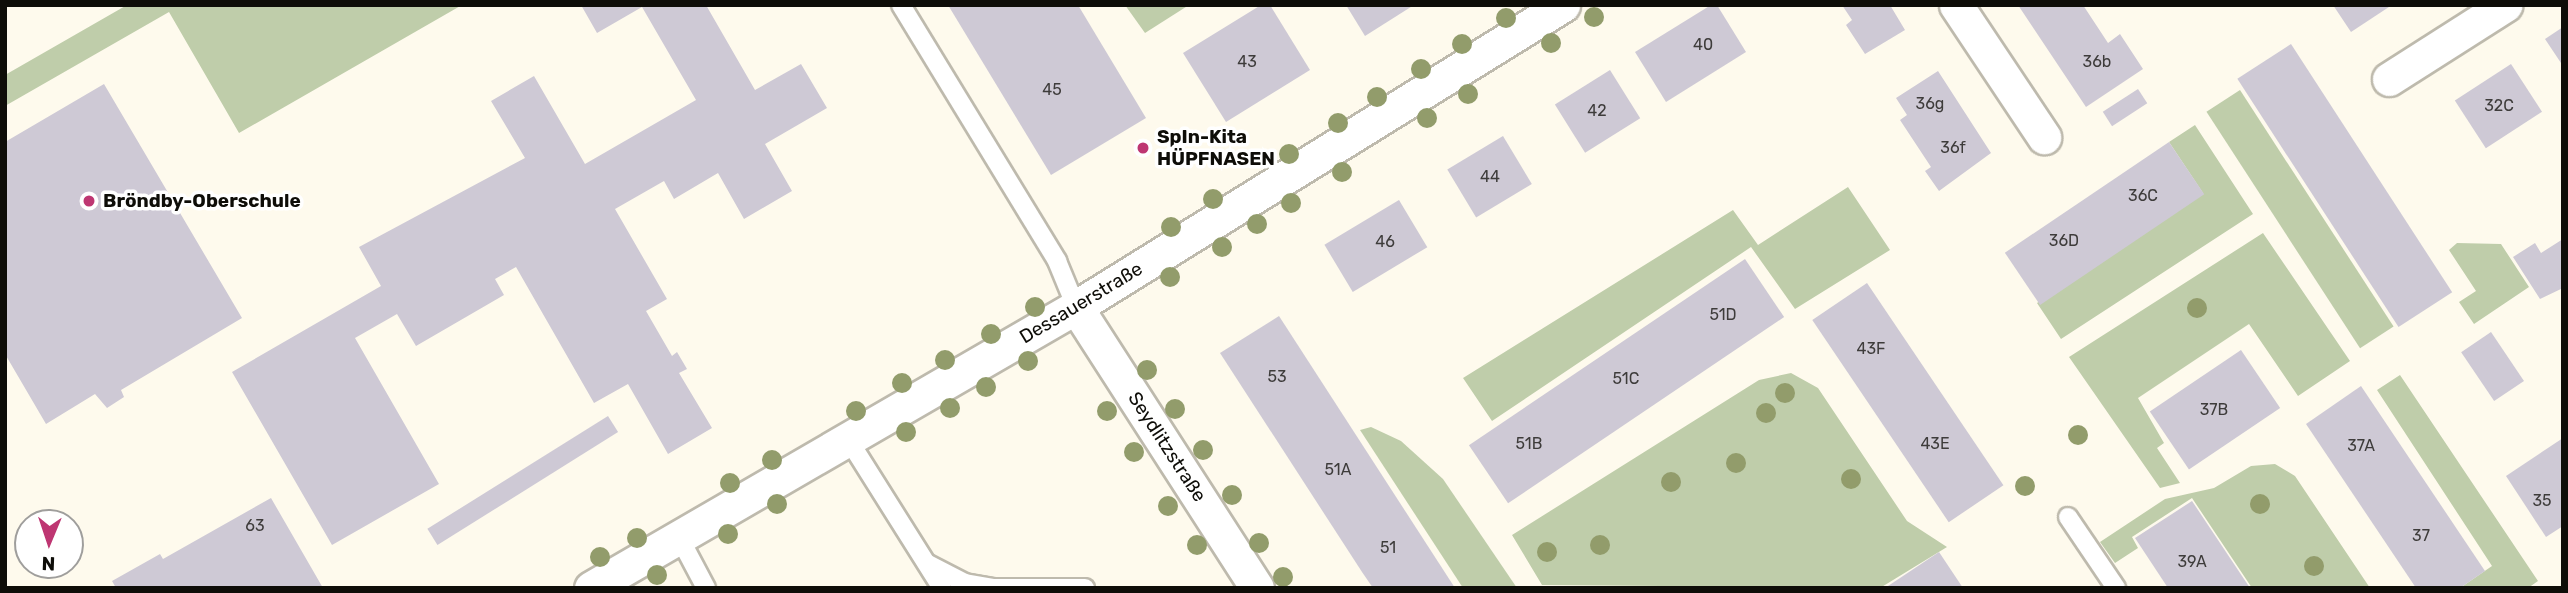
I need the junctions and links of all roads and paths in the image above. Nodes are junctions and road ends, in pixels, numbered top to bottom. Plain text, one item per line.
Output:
1 (901, 5) edge
2 (1563, 5) edge
3 (1956, 5) edge
4 (2505, 5) edge
5 (2389, 79) dead end
6 (2044, 137) dead end
7 (1076, 307) junction
8 (848, 439) junction
9 (2068, 517) dead end
10 (679, 537) junction
11 (923, 562) junction
12 (591, 588) edge
13 (706, 588) edge
14 (942, 588) edge
15 (994, 588) edge
16 (1085, 588) edge
17 (1257, 588) edge
18 (2116, 588) edge

1 - 7 lane
2 - 7 street, Dessauerstraße
3 - 6 street
4 - 5 street
7 - 8 street, Dessauerstraße
7 - 17 street, Seydlitzstraße
8 - 10 street, Dessauerstraße
8 - 11 lane
9 - 18 lane
10 - 12 street, Dessauerstraße
10 - 13 lane
11 - 14 lane
11 - 15 lane
15 - 16 lane

